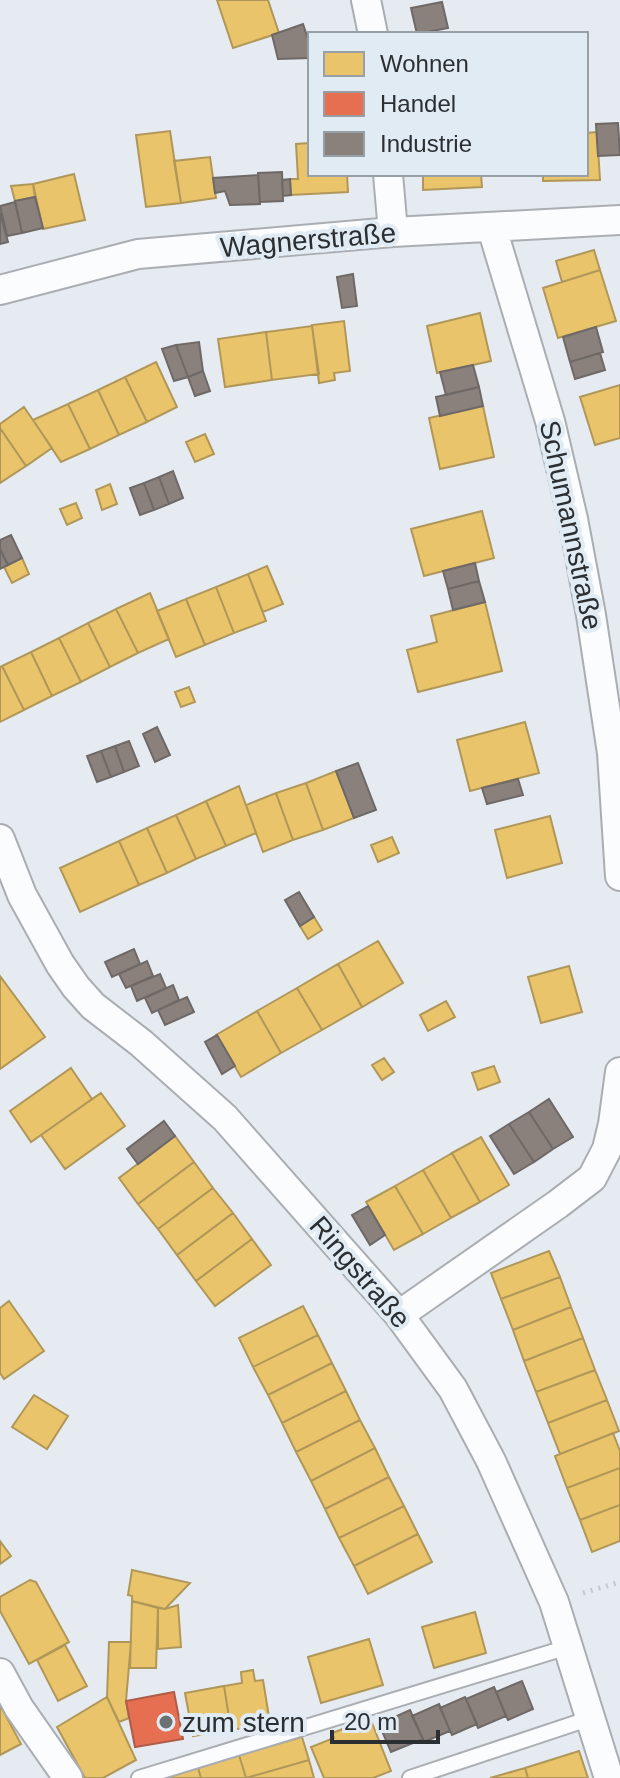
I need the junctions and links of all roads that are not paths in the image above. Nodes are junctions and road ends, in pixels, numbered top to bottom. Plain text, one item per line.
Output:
1 (366, 0) edge
2 (373, 32) edge
3 (388, 176) edge
4 (620, 220) edge
5 (492, 228) junction
6 (393, 232) junction
7 (0, 290) edge
8 (0, 839) edge
9 (620, 876) edge
10 (620, 1072) edge
11 (399, 1315) junction
12 (568, 1647) junction
13 (0, 1673) edge
14 (591, 1718) junction
15 (68, 1778) edge
16 (139, 1778) edge
17 (410, 1778) edge
18 (609, 1778) edge

1 - 2 street
3 - 6 street
4 - 5 street, Wagnerstraße
5 - 6 street, Wagnerstraße
5 - 9 street, Schumannstraße
6 - 7 street, Wagnerstraße
8 - 11 street, Ringstraße
10 - 11 street
11 - 12 street, Ringstraße
12 - 14 street, Ringstraße
12 - 16 lane
13 - 15 street
14 - 17 lane
14 - 18 street, Ringstraße

